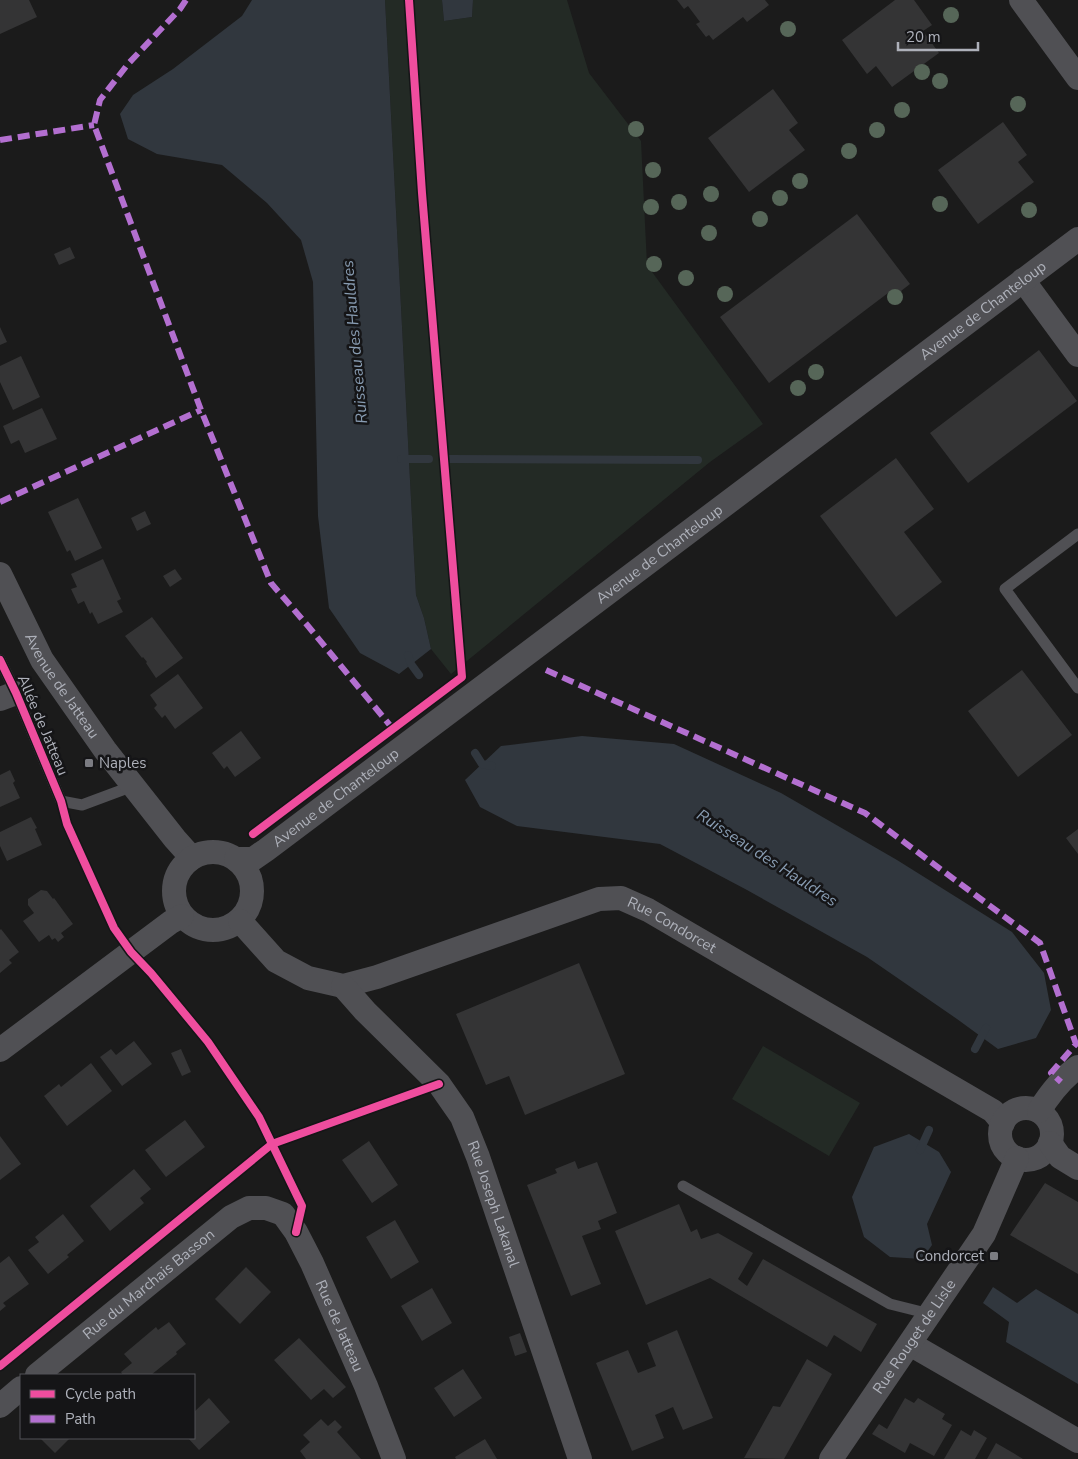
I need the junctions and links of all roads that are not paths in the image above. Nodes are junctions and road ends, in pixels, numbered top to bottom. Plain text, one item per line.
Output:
1 (1021, 0) edge
2 (1078, 78) edge
3 (1078, 239) edge
4 (1023, 280) junction
5 (1078, 355) edge
6 (1078, 534) edge
7 (0, 574) edge
8 (0, 660) edge
9 (1078, 688) edge
10 (8, 696) edge
11 (133, 786) junction
12 (192, 858) junction
13 (236, 859) junction
14 (182, 916) junction
15 (240, 921) junction
16 (343, 986) junction
17 (0, 1050) edge
18 (1078, 1067) edge
19 (1040, 1111) junction
20 (1002, 1123) junction
21 (1050, 1143) junction
22 (1017, 1158) junction
23 (1078, 1168) edge
24 (682, 1186) dead end
25 (266, 1208) joint
26 (930, 1314) junction
27 (910, 1344) junction
28 (38, 1374) edge
29 (20, 1389) edge
30 (0, 1406) edge
31 (1078, 1441) edge
32 (394, 1459) edge
33 (580, 1459) edge
34 (830, 1459) edge

1 - 2 street
3 - 4 street, Avenue de Chanteloup
4 - 5 street
4 - 13 street, Avenue de Chanteloup
6 - 9 lane
7 - 11 street, Avenue de Jatteau
8 - 10 lane, Allée de Jatteau
10 - 11 lane, Allée de Jatteau
11 - 12 street, Avenue de Jatteau
12 - 13 street
12 - 14 street
13 - 15 street
14 - 15 street
14 - 17 street
15 - 16 street, Rue Condorcet
16 - 20 street, Rue Condorcet
16 - 33 street, Rue Joseph Lakanal
18 - 19 street
19 - 20 street
19 - 21 street
20 - 22 street
21 - 22 street
21 - 23 street
22 - 26 street, Rue Rouget de Lisle
24 - 26 lane
25 - 28 street, Rue du Marchais Basson
25 - 32 street, Rue de Jatteau
26 - 27 street, Rue Rouget de Lisle
27 - 31 street
27 - 34 street, Rue Rouget de Lisle
29 - 30 street

